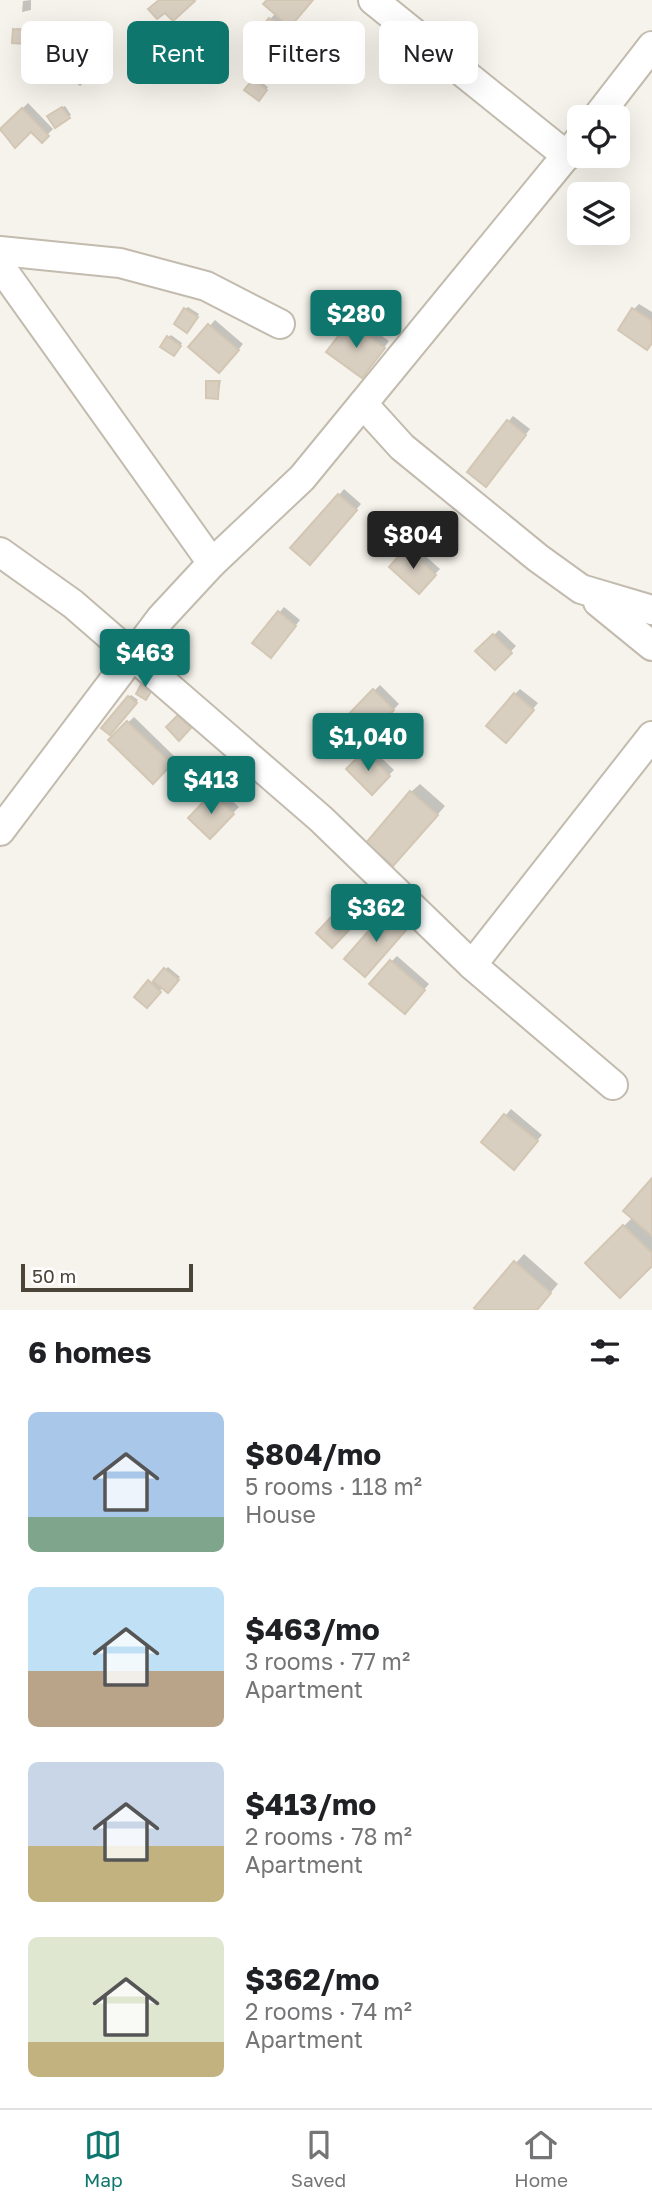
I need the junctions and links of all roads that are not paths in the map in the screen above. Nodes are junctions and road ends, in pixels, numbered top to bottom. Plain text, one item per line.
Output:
1 (373, 0) edge
2 (652, 46) edge
3 (606, 105) edge
4 (567, 144) edge
5 (567, 155) edge
6 (0, 251) edge
7 (0, 266) edge
8 (280, 324) dead end
9 (363, 404) junction
10 (0, 552) edge
11 (212, 563) junction
12 (582, 589) junction
13 (652, 610) edge
14 (652, 646) edge
15 (134, 657) junction
16 (652, 736) edge
17 (0, 831) edge
18 (472, 965) junction
19 (613, 1085) dead end

1 - 4 street
2 - 3 street
5 - 9 street
6 - 8 street
7 - 11 street
9 - 11 street
9 - 12 street
10 - 15 street
11 - 15 street
12 - 13 street
12 - 14 street
15 - 17 street
15 - 18 street
16 - 18 street
18 - 19 street

